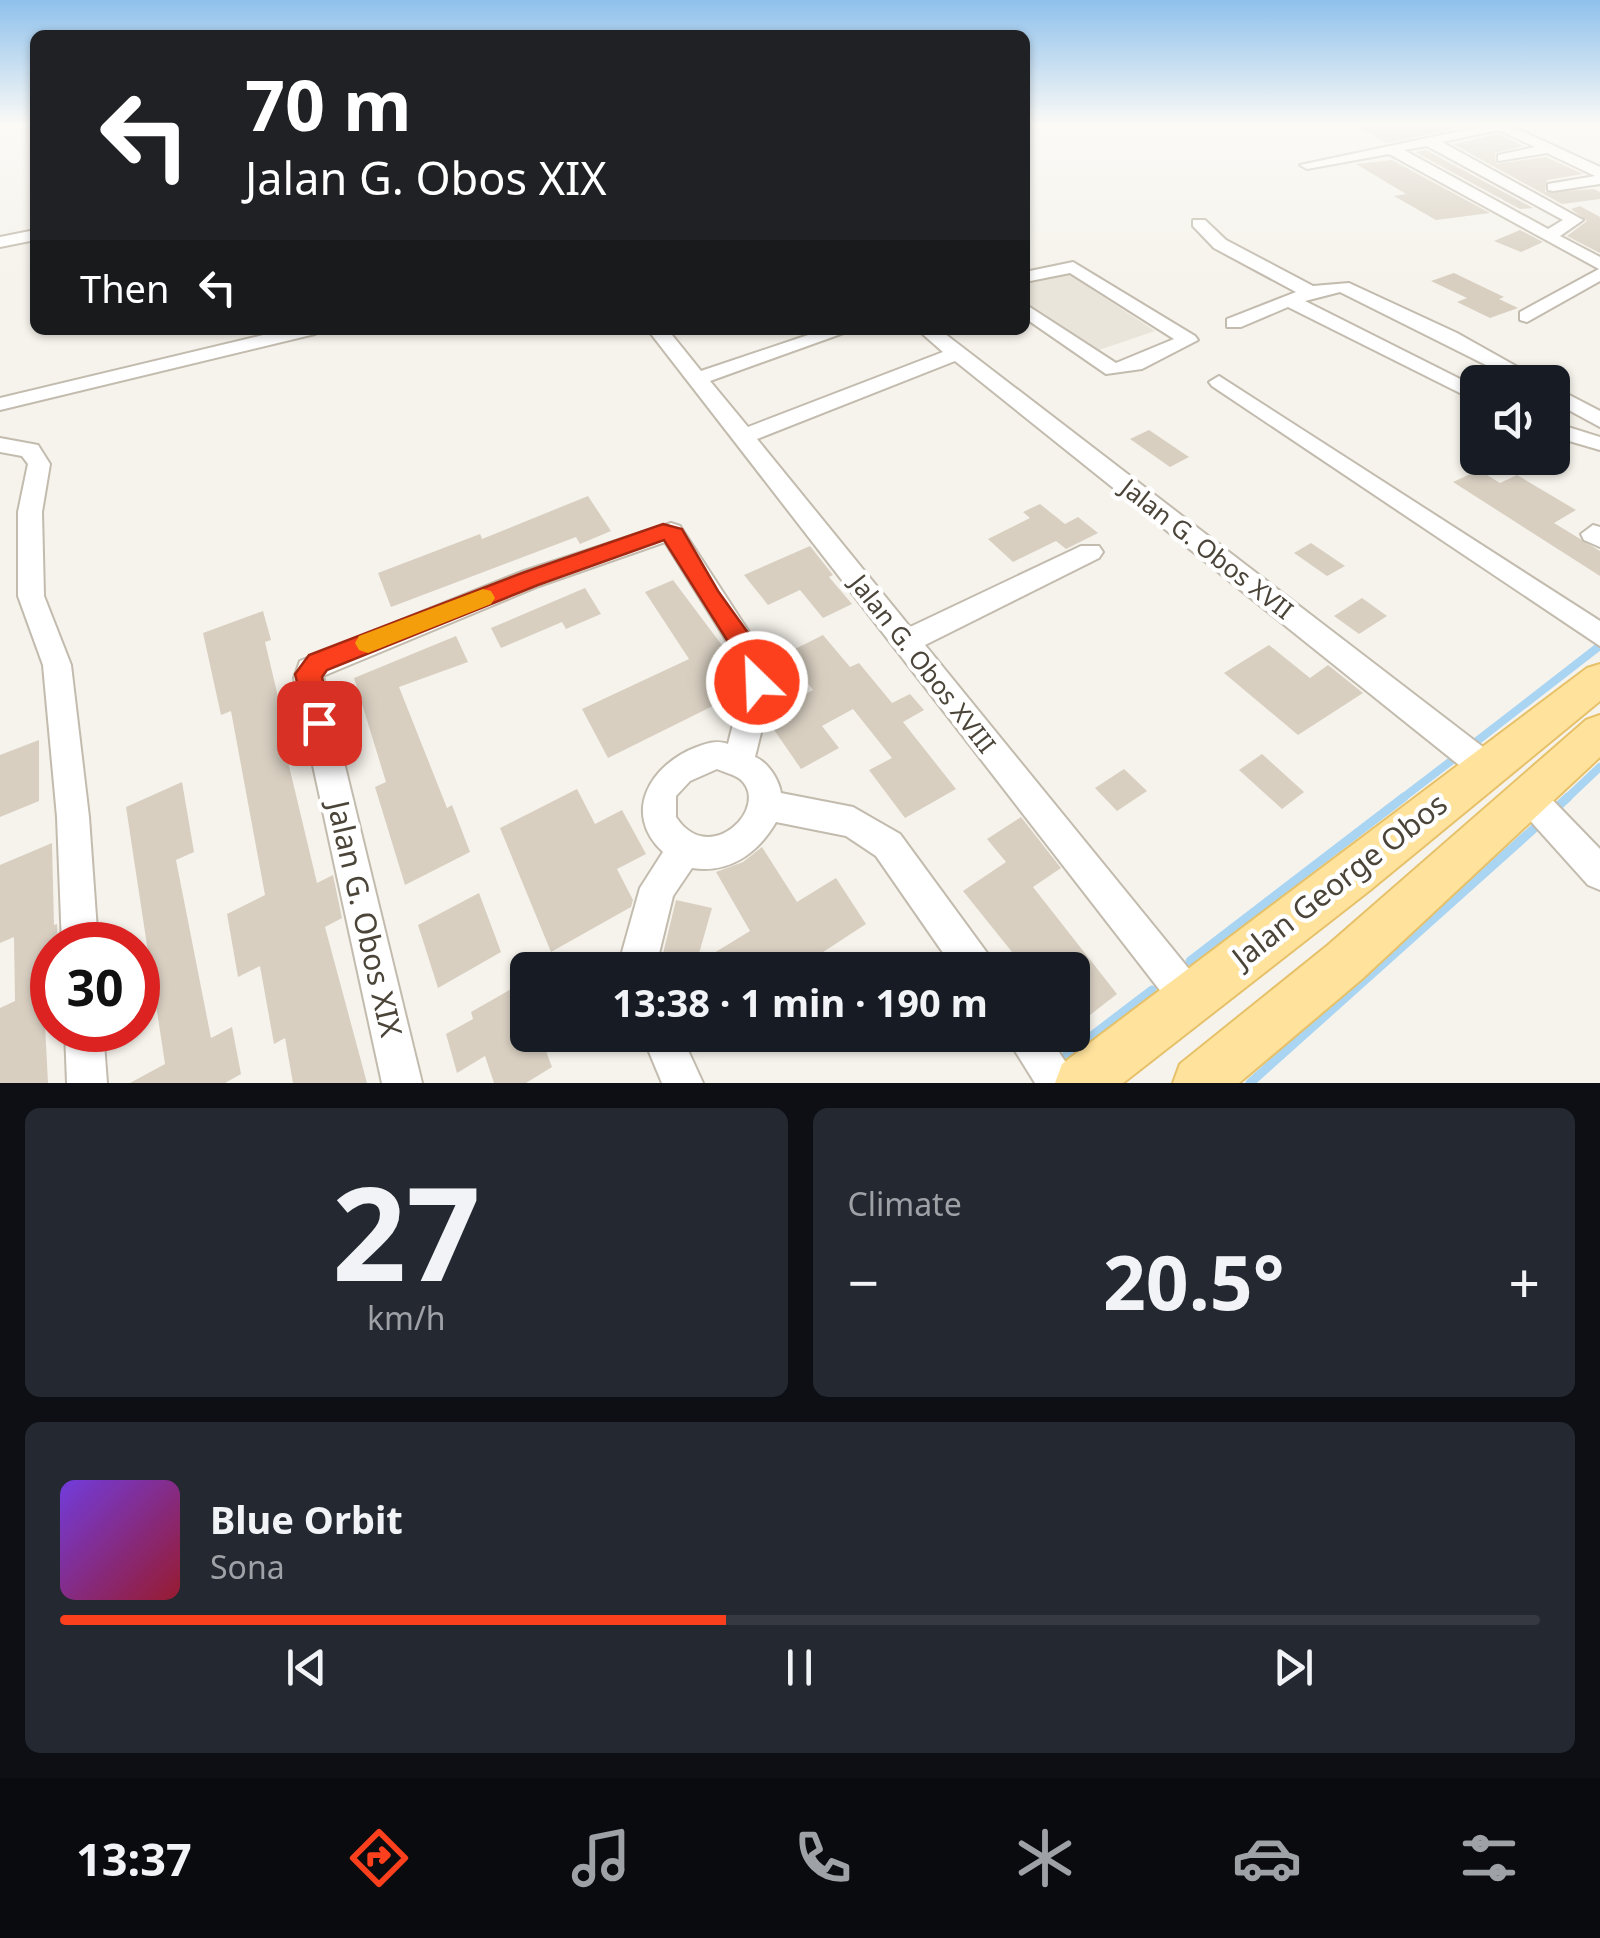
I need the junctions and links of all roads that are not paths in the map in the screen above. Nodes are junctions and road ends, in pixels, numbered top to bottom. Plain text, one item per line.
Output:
1 (1441, 177) edge
2 (1495, 177) edge
3 (1598, 177) edge
4 (1553, 187) dead end
5 (1199, 223) dead end
6 (1548, 236) junction
7 (30, 237) edge
8 (0, 242) edge
9 (1600, 264) edge
10 (1600, 274) edge
11 (1030, 275) edge
12 (1310, 292) junction
13 (1289, 300) junction
14 (1030, 313) edge
15 (1527, 316) dead end
16 (1234, 323) dead end
17 (287, 335) edge
18 (662, 335) edge
19 (828, 335) edge
20 (935, 335) edge
21 (958, 353) junction
22 (1502, 365) edge
23 (697, 380) junction
24 (1219, 382) dead end
25 (1460, 387) edge
26 (1570, 402) edge
27 (0, 404) edge
28 (1600, 420) edge
29 (1570, 435) edge
30 (743, 437) junction
31 (0, 445) edge
32 (1599, 445) edge
33 (1090, 552) dead end
34 (1600, 635) edge
35 (905, 642) junction
36 (1600, 679) edge
37 (1600, 732) edge
38 (739, 760) junction
39 (1485, 767) junction
40 (1528, 796) junction
41 (766, 805) junction
42 (686, 850) junction
43 (1600, 873) edge
44 (79, 922) edge
45 (641, 952) edge
46 (964, 952) edge
47 (1188, 998) junction
48 (85, 1052) edge
49 (668, 1052) edge
50 (87, 1083) edge
51 (402, 1083) edge
52 (683, 1083) edge
53 (1081, 1083) edge
54 (1198, 1083) edge

1 - 6 street
2 - 6 street
3 - 4 street
5 - 12 street
6 - 9 street
7 - 8 street
10 - 15 street
11 - 14 street
12 - 13 street
12 - 22 street
13 - 16 street
13 - 25 street
17 - 27 street
18 - 23 street, Jalan G. Obos XVIII
19 - 23 street
20 - 21 street, Jalan G. Obos XVII
21 - 30 street
21 - 39 street, Jalan G. Obos XVII
23 - 30 street, Jalan G. Obos XVIII
24 - 34 street
26 - 28 street
29 - 32 street
30 - 35 street, Jalan G. Obos XVIII
31 - 44 street
33 - 35 street
35 - 47 street, Jalan G. Obos XVIII
36 - 39 main road, Jalan George Obos
37 - 40 main road, Jalan George Obos
38 - 41 street
38 - 42 street
38 - 51 street, Jalan G. Obos XIX
39 - 47 main road, Jalan George Obos
40 - 43 street
40 - 54 main road, Jalan George Obos
41 - 42 street
41 - 46 street
42 - 45 street
47 - 53 main road, Jalan George Obos
48 - 50 street
49 - 52 street

